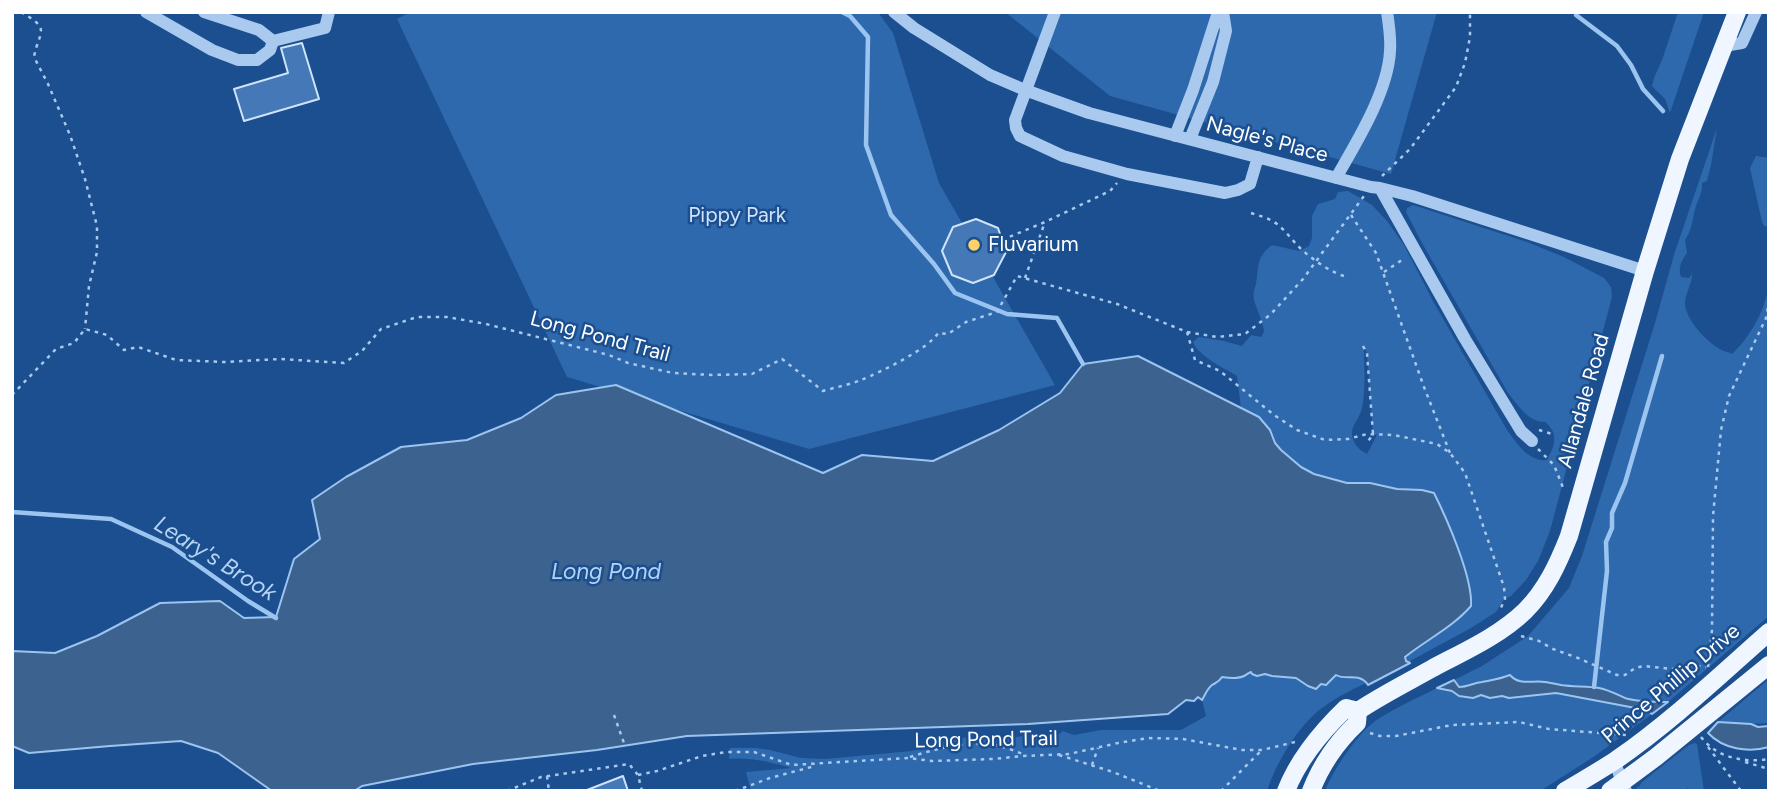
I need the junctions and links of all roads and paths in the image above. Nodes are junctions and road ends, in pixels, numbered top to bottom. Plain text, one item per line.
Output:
1 (22, 12) edge
2 (146, 12) edge
3 (204, 12) edge
4 (329, 12) edge
5 (894, 12) edge
6 (1055, 12) edge
7 (1220, 12) edge
8 (1387, 12) edge
9 (1470, 12) edge
10 (1737, 12) edge
11 (1755, 12) edge
12 (274, 41) junction
13 (1724, 46) junction
14 (1025, 90) junction
15 (1175, 136) junction
16 (1190, 139) junction
17 (1258, 157) junction
18 (1127, 174) junction
19 (1336, 178) junction
20 (1375, 187) junction
21 (1251, 213) dead end
22 (1350, 215) junction
23 (1045, 222) junction
24 (1002, 240) dead end
25 (1409, 256) dead end
26 (1317, 261) junction
27 (1645, 271) junction
28 (1383, 272) junction
29 (1347, 277) dead end
30 (1026, 278) junction
31 (1769, 302) edge
32 (85, 330) junction
33 (1187, 332) junction
34 (1363, 346) dead end
35 (12, 395) edge
36 (1373, 434) junction
37 (1552, 434) dead end
38 (1535, 435) junction
39 (1367, 443) dead end
40 (1450, 453) junction
41 (1564, 490) dead end
42 (1499, 612) dead end
43 (1769, 632) edge
44 (1521, 636) dead end
45 (1769, 665) edge
46 (1716, 666) dead end
47 (1708, 667) junction
48 (1707, 673) dead end
49 (1358, 711) junction
50 (614, 715) dead end
51 (1364, 729) dead end
52 (1629, 735) dead end
53 (1699, 735) dead end
54 (1295, 742) dead end
55 (1706, 744) junction
56 (625, 746) dead end
57 (1098, 748) junction
58 (1262, 750) junction
59 (1056, 754) junction
60 (1029, 755) junction
61 (908, 758) junction
62 (1769, 759) edge
63 (1741, 760) junction
64 (1614, 761) junction
65 (821, 764) junction
66 (1092, 765) junction
67 (1769, 769) edge
68 (638, 775) junction
69 (547, 776) junction
70 (1620, 788) edge
71 (507, 791) edge
72 (549, 791) edge
73 (642, 791) edge
74 (735, 791) edge
75 (1160, 791) edge
76 (1221, 791) edge
77 (1286, 791) edge
78 (1311, 791) edge
79 (1565, 791) edge
80 (1741, 791) edge

1 - 32 path
2 - 12 street
3 - 12 street
4 - 12 street
5 - 14 street, Nagle's Place
6 - 14 street
7 - 15 street
7 - 16 street
8 - 19 street
9 - 20 path
10 - 13 main road, Allandale Road
11 - 13 street
13 - 27 main road, Allandale Road
14 - 15 street, Nagle's Place
14 - 18 street
15 - 16 street, Nagle's Place
16 - 17 street, Nagle's Place
17 - 18 street
17 - 19 street, Nagle's Place
18 - 23 path
19 - 20 street, Nagle's Place
20 - 22 path
20 - 27 street, Nagle's Place
20 - 38 street
21 - 26 path
22 - 26 path
22 - 28 path
23 - 24 path
23 - 30 path
25 - 28 path
26 - 29 path
26 - 33 path
27 - 49 main road, Allandale Road
28 - 40 path
30 - 32 path, Long Pond Trail
30 - 33 path
31 - 47 path
32 - 35 path
33 - 36 path
34 - 36 path
36 - 39 path
36 - 40 path
37 - 38 path
38 - 41 path
40 - 42 path
43 - 64 main road, Prince Phillip Drive
44 - 47 path
45 - 70 main road
46 - 47 path
47 - 48 path
49 - 77 main road, Allandale Road
49 - 78 main road, Allandale Road
50 - 56 path
51 - 52 path
53 - 55 path
54 - 58 path, Long Pond Trail
55 - 63 path
55 - 80 path
57 - 58 path, Long Pond Trail
57 - 59 path, Long Pond Trail
57 - 66 path
58 - 76 path
59 - 60 path, Long Pond Trail
59 - 66 path
60 - 61 path, Long Pond Trail
60 - 61 path
61 - 65 path, Long Pond Trail
62 - 63 path
63 - 67 path
64 - 70 street
64 - 79 main road, Prince Phillip Drive
65 - 68 path, Long Pond Trail
65 - 74 path
66 - 75 path
68 - 69 path, Long Pond Trail
68 - 73 path
69 - 71 path, Long Pond Trail
69 - 72 path

